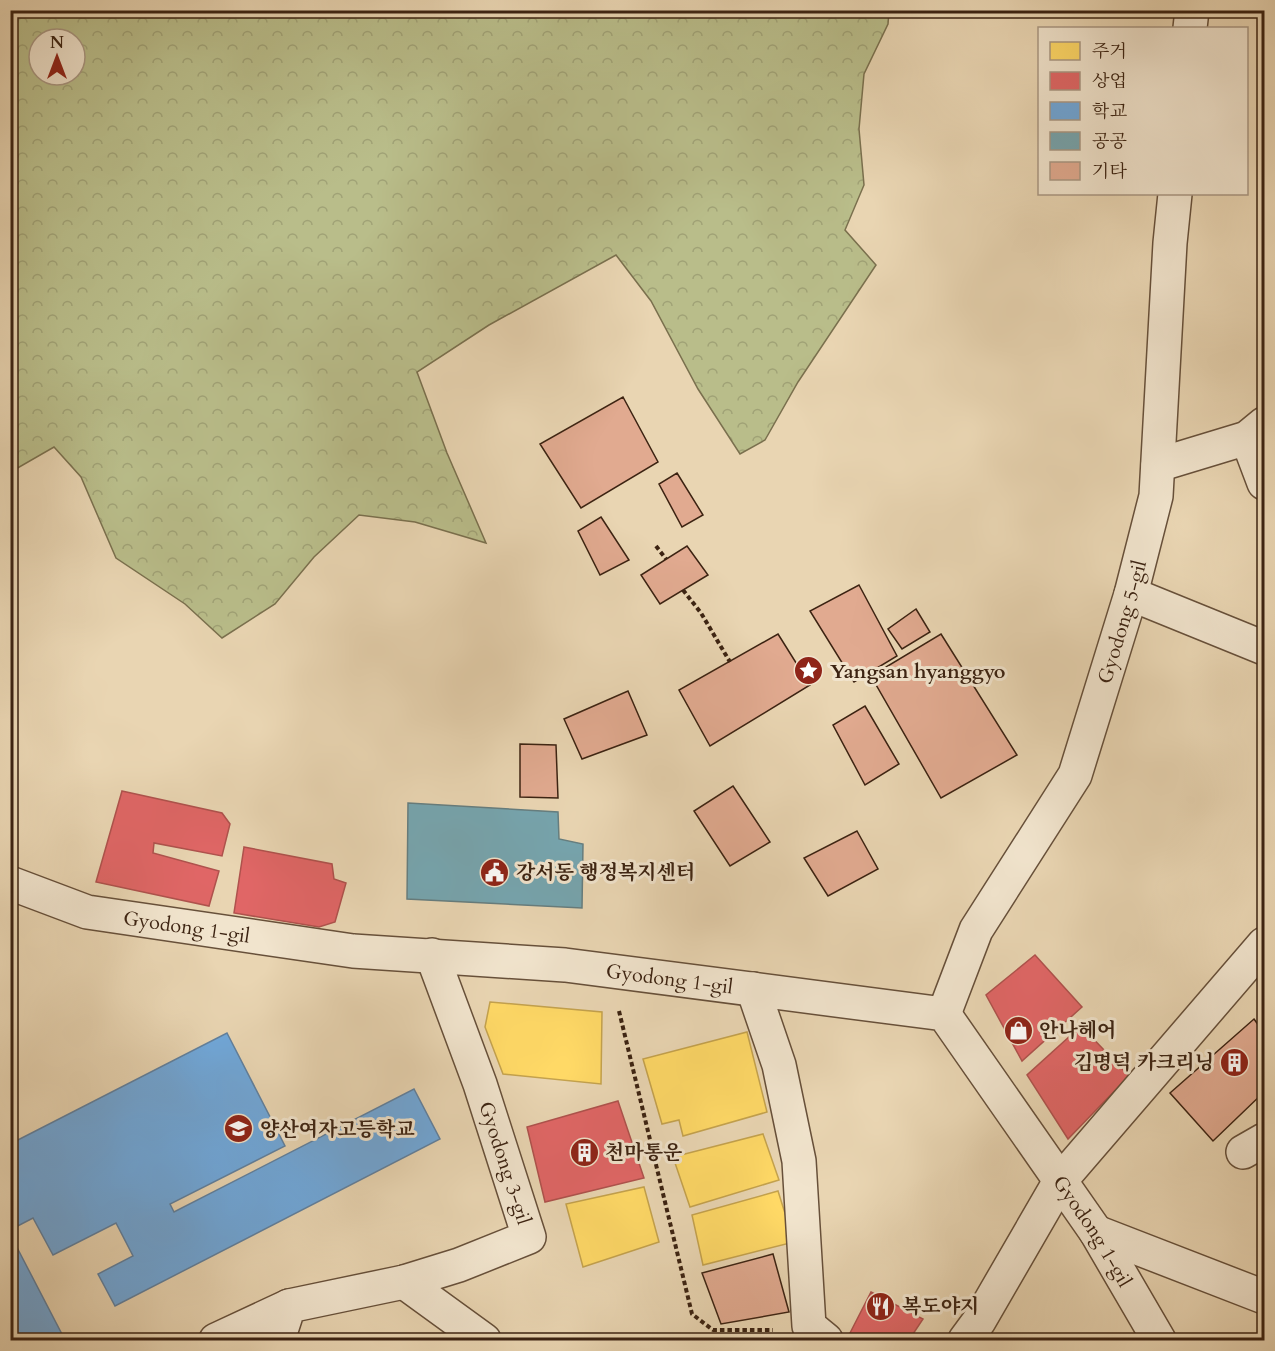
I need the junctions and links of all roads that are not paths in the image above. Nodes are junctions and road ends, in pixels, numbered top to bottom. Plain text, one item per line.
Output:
1 (1192, 10) edge
2 (1190, 27) edge
3 (1175, 195) edge
4 (1256, 431) edge
5 (1158, 465) junction
6 (1264, 483) edge
7 (1131, 594) junction
8 (1264, 648) edge
9 (10, 883) edge
10 (1264, 944) edge
11 (432, 956) junction
12 (753, 989) junction
13 (944, 1014) junction
14 (1060, 1181) junction
15 (1096, 1232) junction
16 (404, 1282) junction
17 (1264, 1297) edge
18 (289, 1306) junction
19 (817, 1333) edge
20 (216, 1341) edge
21 (278, 1341) edge
22 (484, 1341) edge
23 (965, 1341) edge
24 (1159, 1341) edge

1 - 2 street
3 - 5 street, Gyodong 5-gil
4 - 5 street
4 - 6 street
5 - 7 street, Gyodong 5-gil
7 - 8 street
7 - 13 street, Gyodong 5-gil
9 - 11 street, Gyodong 1-gil
10 - 14 street
11 - 12 street, Gyodong 1-gil
11 - 16 street, Gyodong 3-gil
12 - 13 street, Gyodong 1-gil
12 - 19 street
13 - 14 street, Gyodong 1-gil
14 - 15 street, Gyodong 1-gil
14 - 23 street
15 - 17 street
15 - 24 street, Gyodong 1-gil
16 - 18 street, Gyodong 3-gil
16 - 22 street
18 - 20 street, Gyodong 3-gil
18 - 21 street

